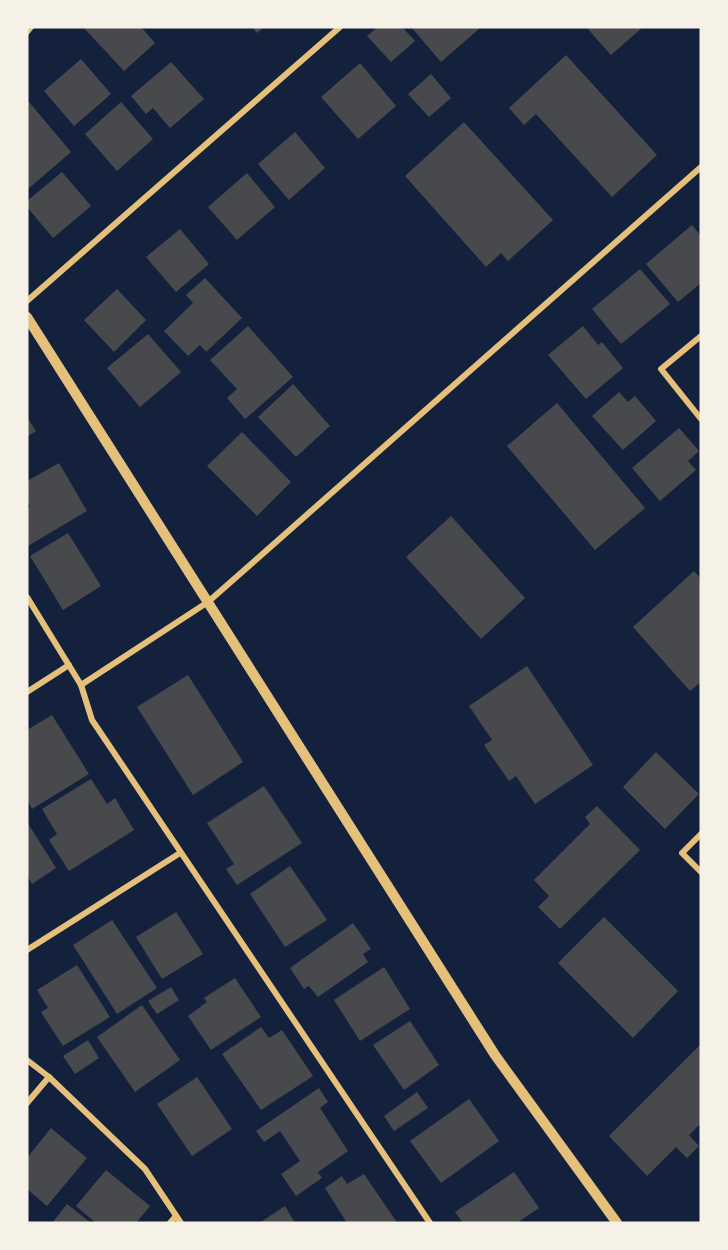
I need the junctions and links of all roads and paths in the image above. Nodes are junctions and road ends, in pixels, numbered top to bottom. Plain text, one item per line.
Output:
1 (30, 27) edge
2 (340, 27) edge
3 (27, 32) edge
4 (701, 167) edge
5 (27, 301) edge
6 (27, 317) edge
7 (701, 336) edge
8 (701, 418) edge
9 (27, 597) edge
10 (208, 602) junction
11 (69, 665) junction
12 (81, 685) junction
13 (27, 692) edge
14 (701, 834) edge
15 (180, 852) junction
16 (701, 872) edge
17 (27, 950) edge
18 (27, 1060) edge
19 (49, 1077) junction
20 (27, 1103) edge
21 (176, 1216) junction
22 (170, 1223) edge
23 (181, 1223) edge
24 (430, 1223) edge
25 (617, 1223) edge

1 - 3 street
2 - 5 street
4 - 10 street
6 - 10 street
7 - 8 street
9 - 11 street
10 - 12 street
10 - 25 street
11 - 12 street
11 - 13 street
12 - 15 street
14 - 16 street
15 - 17 street
15 - 24 street
18 - 19 street
19 - 20 street
19 - 21 street
21 - 22 street
21 - 23 street

